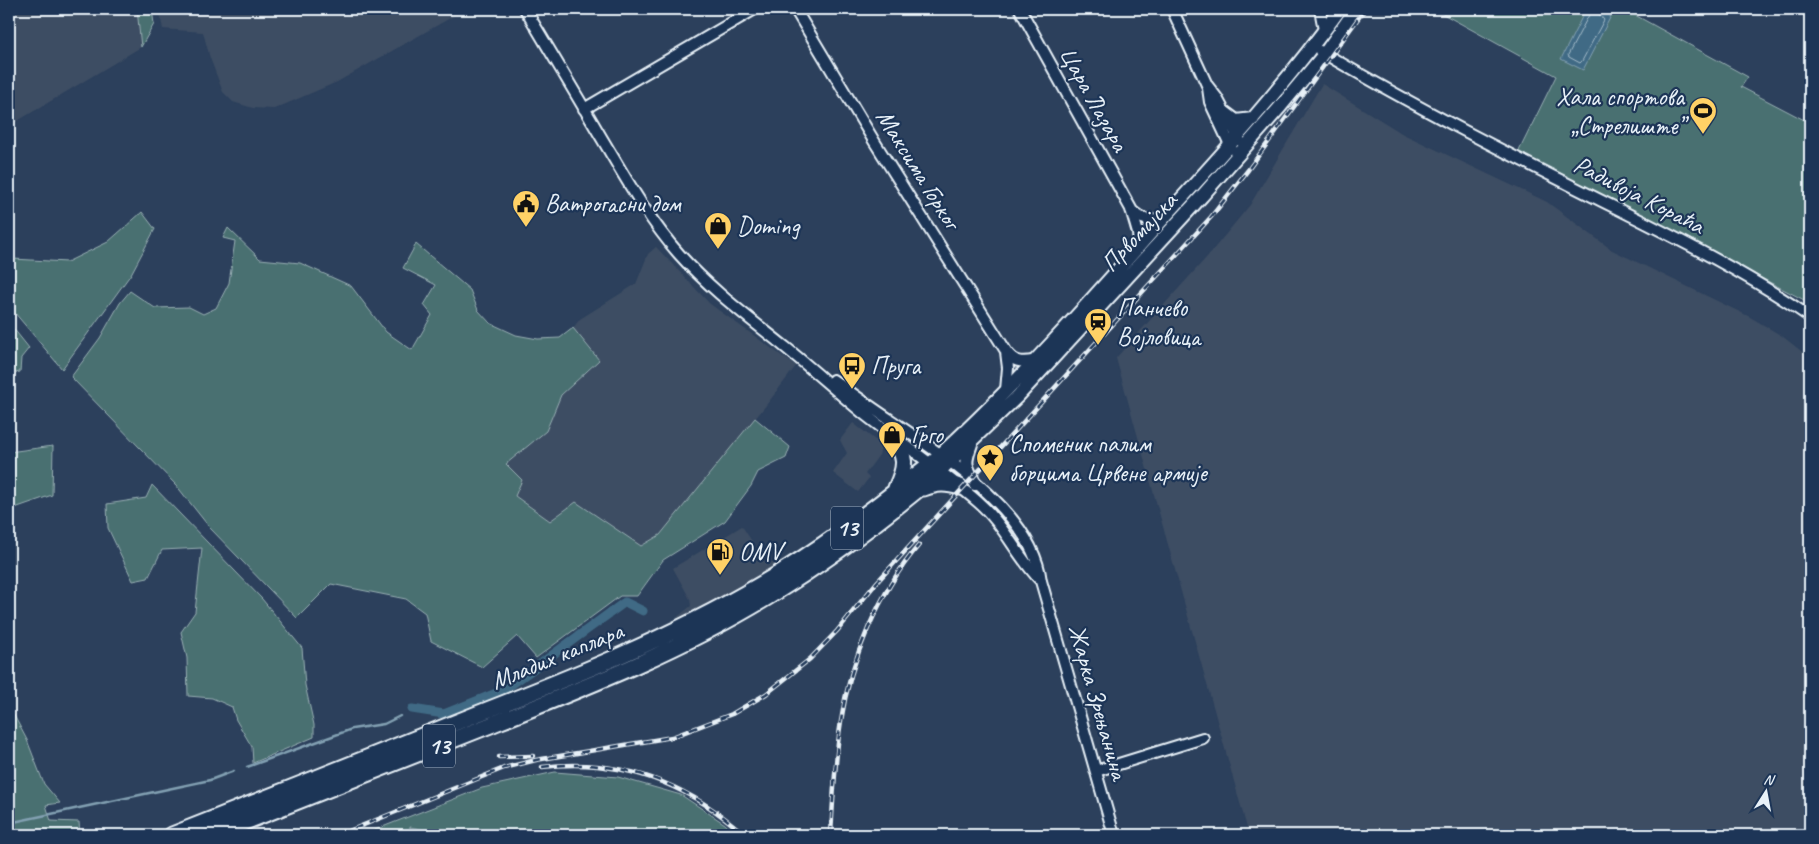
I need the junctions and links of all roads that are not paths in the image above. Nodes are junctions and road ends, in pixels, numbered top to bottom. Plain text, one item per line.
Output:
1 (525, 9) edge
2 (755, 9) edge
3 (795, 9) edge
4 (1020, 9) edge
5 (1172, 9) edge
6 (1320, 9) edge
7 (1340, 9) edge
8 (1356, 9) edge
9 (1324, 30) junction
10 (1313, 46) junction
11 (1325, 54) junction
12 (1207, 85) junction
13 (584, 109) junction
14 (1224, 112) junction
15 (1252, 119) junction
16 (1237, 147) junction
17 (1130, 209) junction
18 (1164, 219) junction
19 (1139, 247) junction
20 (1810, 317) edge
21 (786, 348) junction
22 (1006, 351) junction
23 (1033, 361) junction
24 (1006, 390) junction
25 (893, 436) junction
26 (972, 441) junction
27 (940, 463) junction
28 (975, 484) junction
29 (960, 487) junction
30 (918, 490) junction
31 (894, 492) junction
32 (1041, 581) junction
33 (1203, 738) dead end
34 (1096, 771) junction
35 (172, 835) edge
36 (212, 835) edge
37 (1114, 835) edge

1 - 13 street, Жарка Зрењанина
2 - 13 street
3 - 22 street, Максима Горког
4 - 17 street, Цара Лазара
5 - 12 street
6 - 9 street
7 - 9 main road, Првомајска / 13
8 - 11 main road, Првомајска / 13
9 - 10 main road, Првомајска / 13
10 - 11 street, Радивоја Кораћа
10 - 15 main road, Првомајска / 13
11 - 16 main road, Првомајска / 13
11 - 20 street, Радивоја Кораћа
12 - 14 street
12 - 16 street
13 - 21 street, Жарка Зрењанина
14 - 15 main road
14 - 16 street
15 - 16 main road, Првомајска / 13
16 - 18 main road, Првомајска / 13
16 - 26 main road, Првомајска / 13
17 - 18 street
17 - 19 street, Цара Лазара
18 - 19 main road, Првомајска / 13
19 - 23 main road, Првомајска / 13
21 - 25 street, Жарка Зрењанина
21 - 27 street, Жарка Зрењанина
22 - 23 street
22 - 24 street
23 - 24 main road, Првомајска / 13
24 - 27 main road, Првомајска / 13
25 - 27 street, Жарка Зрењанина
25 - 31 highway
26 - 27 main road, Првомајска / 13
26 - 28 main road
27 - 28 street, Жарка Зрењанина
27 - 29 street, Жарка Зрењанина
27 - 30 highway, 13
27 - 31 highway, Младих каплара / 13
28 - 32 street, Жарка Зрењанина
29 - 30 highway
29 - 32 street, Жарка Зрењанина
30 - 36 highway, Младих каплара / 13
31 - 35 highway, Младих каплара / 13
32 - 34 street, Жарка Зрењанина
33 - 34 street
34 - 37 street, Жарка Зрењанина

